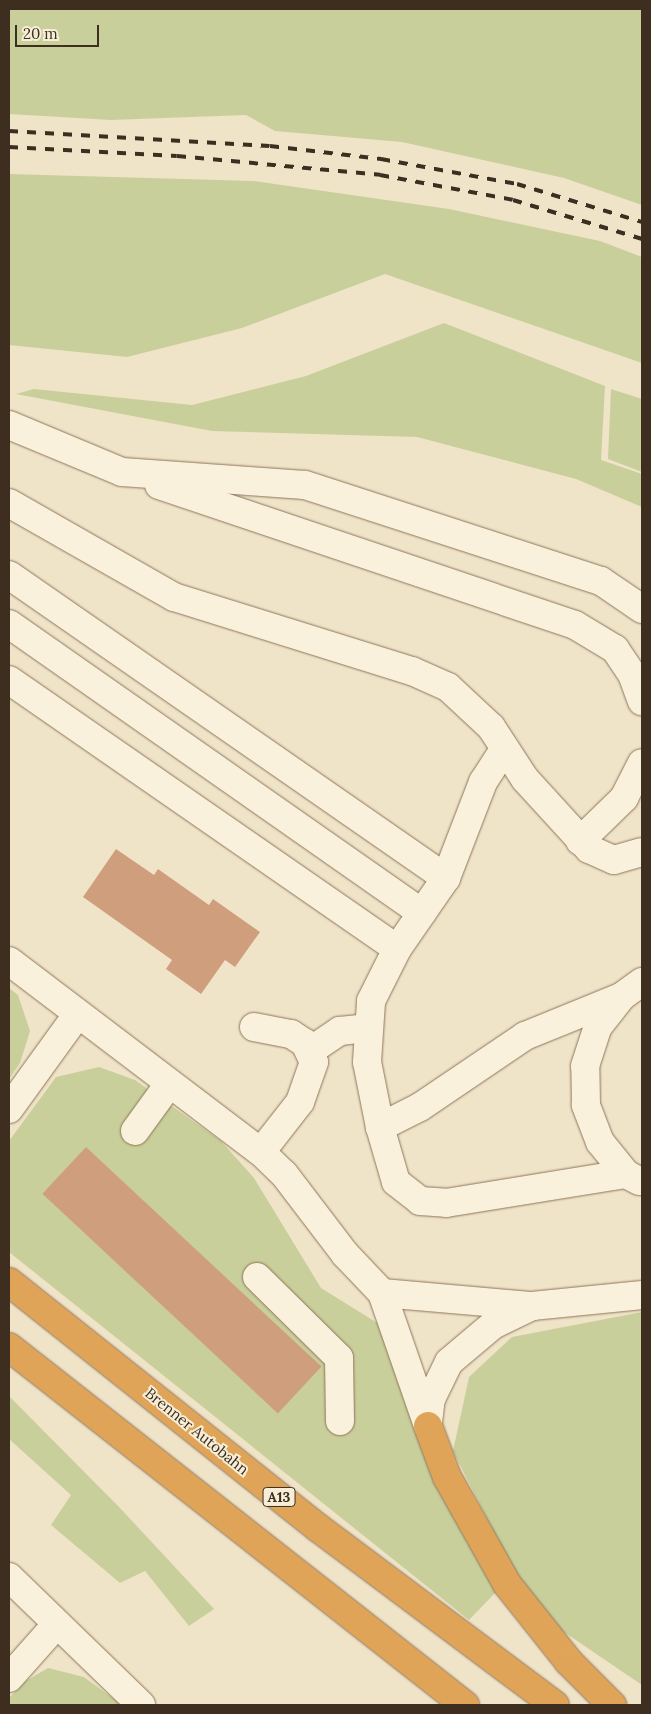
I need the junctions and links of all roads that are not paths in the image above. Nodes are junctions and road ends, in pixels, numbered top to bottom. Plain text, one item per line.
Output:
1 (9, 425) edge
2 (122, 472) junction
3 (9, 503) edge
4 (9, 575) edge
5 (642, 609) edge
6 (9, 624) edge
7 (9, 680) edge
8 (642, 701) edge
9 (504, 748) junction
10 (642, 763) edge
11 (580, 841) junction
12 (642, 852) edge
13 (446, 878) junction
14 (422, 913) junction
15 (397, 949) junction
16 (9, 961) edge
17 (632, 989) edge
18 (77, 1015) junction
19 (254, 1027) dead end
20 (367, 1028) junction
21 (310, 1051) junction
22 (170, 1084) junction
23 (9, 1109) edge
24 (380, 1127) junction
25 (135, 1131) dead end
26 (261, 1152) junction
27 (634, 1179) edge
28 (257, 1277) dead end
29 (9, 1282) edge
30 (382, 1293) junction
31 (642, 1295) edge
32 (532, 1306) junction
33 (9, 1347) edge
34 (340, 1421) dead end
35 (428, 1426) junction
36 (9, 1577) edge
37 (57, 1624) junction
38 (9, 1678) edge
39 (141, 1705) edge
40 (465, 1705) edge
41 (555, 1705) edge
42 (612, 1705) edge

1 - 2 street
2 - 5 street
2 - 8 street
3 - 9 street
4 - 13 street
6 - 14 street
7 - 15 street
9 - 11 street
9 - 13 street
10 - 11 street
11 - 12 street
13 - 14 street
14 - 15 street
15 - 20 street
16 - 18 street
17 - 24 street
17 - 27 street
18 - 22 street
18 - 23 street
19 - 21 street
20 - 21 street
20 - 24 street
21 - 26 street
22 - 25 street
22 - 26 street
24 - 27 street
26 - 30 street
28 - 34 street
29 - 41 highway, Brenner Autobahn / A13
30 - 32 street
30 - 35 street
31 - 32 street
32 - 35 street
33 - 40 highway
35 - 42 highway
36 - 37 street
37 - 38 street
37 - 39 street

